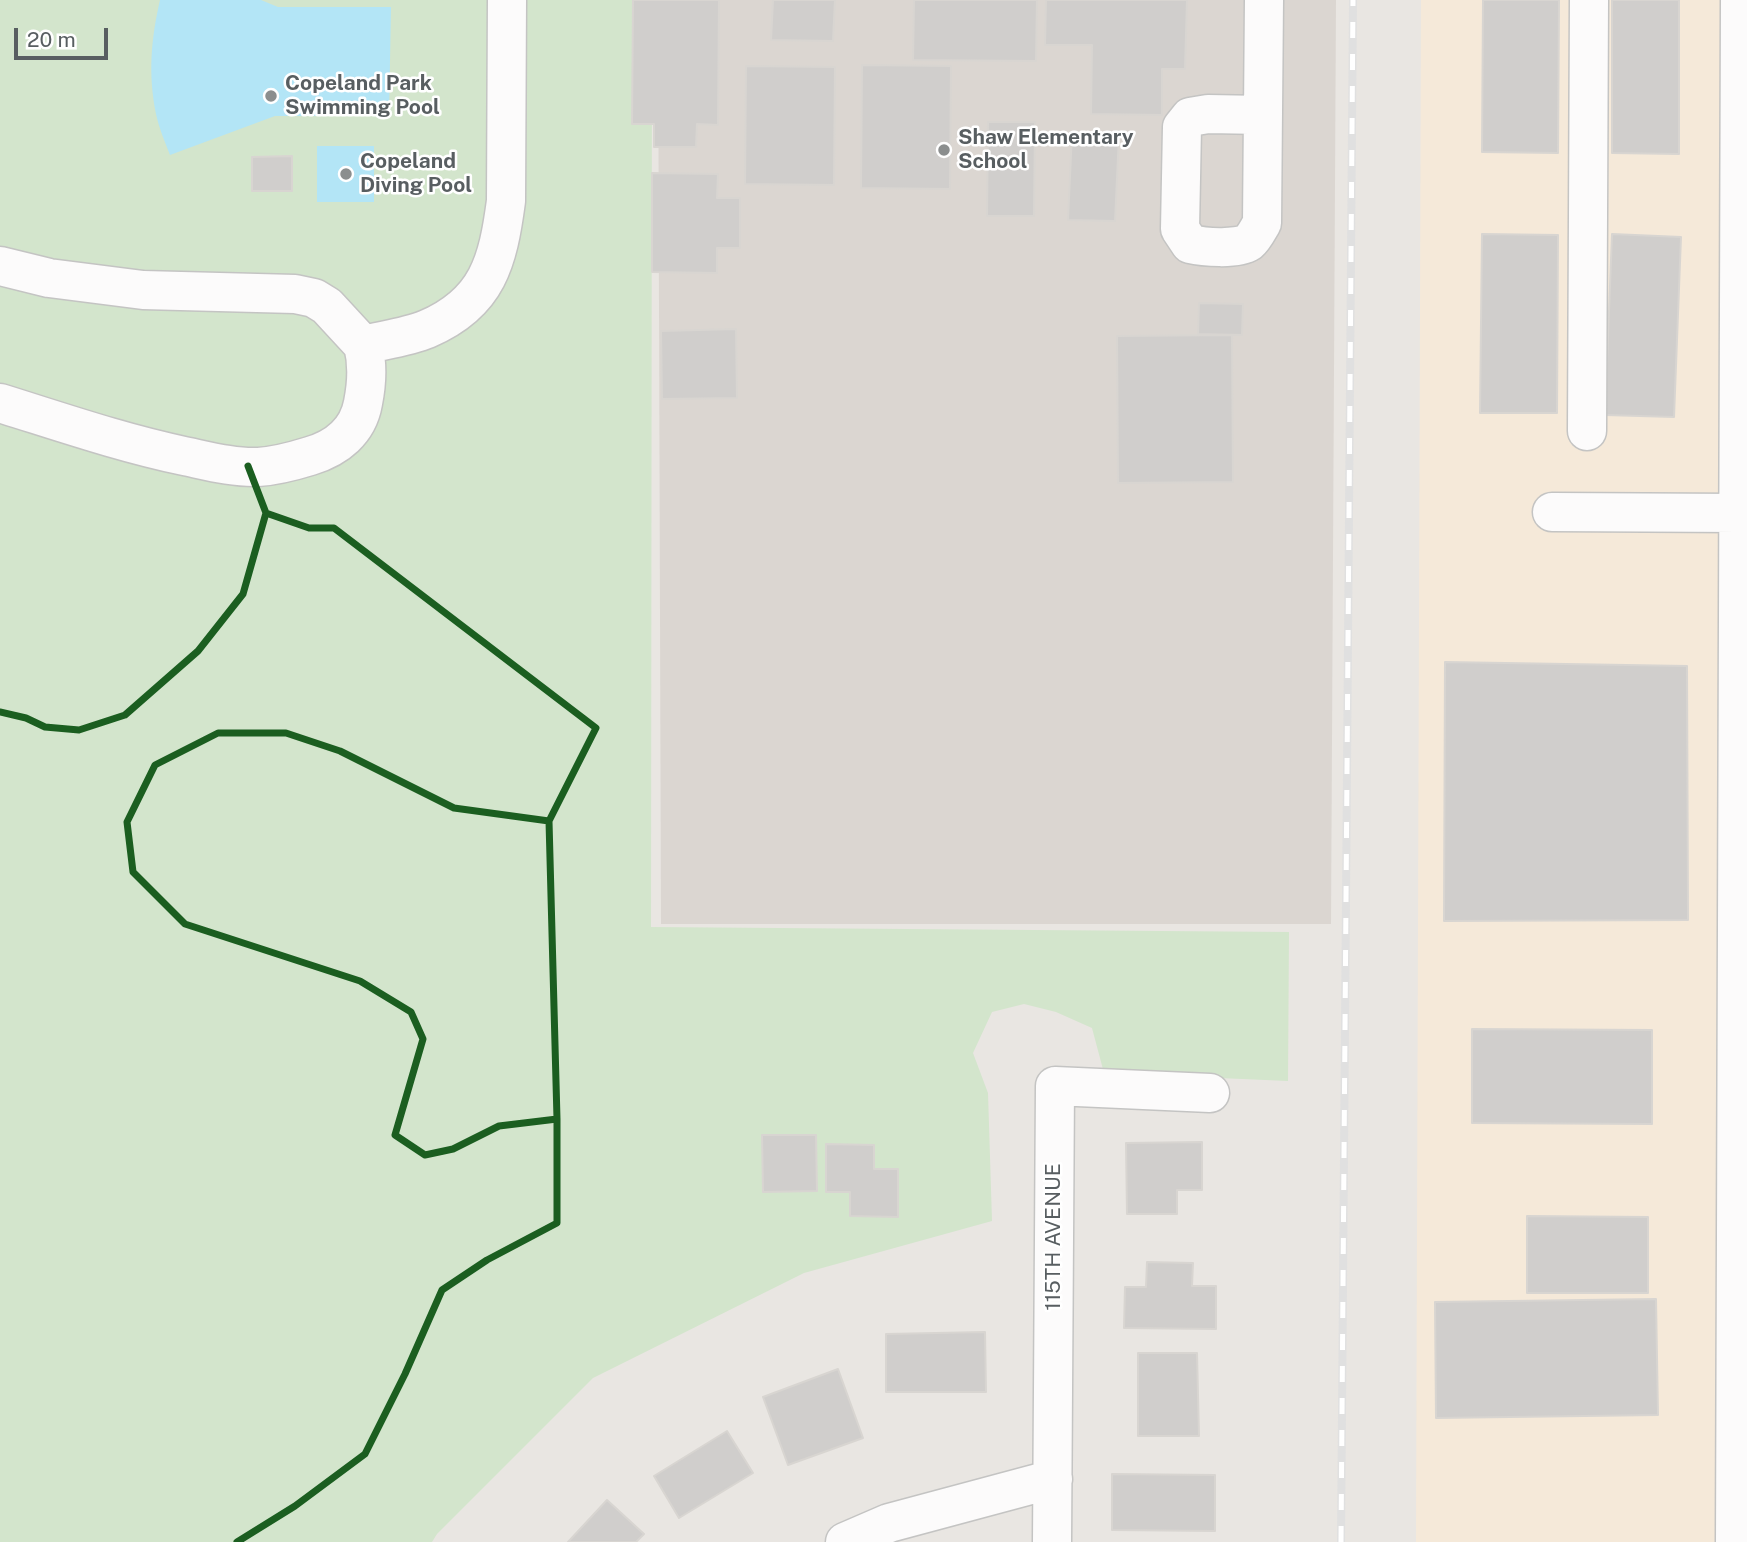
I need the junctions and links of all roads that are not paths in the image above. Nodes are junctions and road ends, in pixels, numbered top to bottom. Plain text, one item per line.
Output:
1 (507, 0) edge
2 (1264, 0) edge
3 (1589, 0) edge
4 (1740, 0) edge
5 (1747, 1) edge
6 (1263, 115) dead end
7 (0, 266) edge
8 (1742, 271) edge
9 (363, 345) junction
10 (0, 403) edge
11 (1587, 431) dead end
12 (1743, 442) edge
13 (1552, 512) dead end
14 (1738, 513) junction
15 (1742, 660) edge
16 (1742, 1021) edge
17 (1210, 1093) dead end
18 (1734, 1362) edge
19 (1053, 1479) junction
20 (845, 1542) edge
21 (1052, 1542) edge
22 (1734, 1542) edge

1 - 9 street
2 - 6 street
3 - 11 street
4 - 5 street
4 - 8 street
7 - 9 street
8 - 12 street
9 - 10 street
12 - 14 street
13 - 14 street
14 - 15 street
15 - 16 street
16 - 18 street
17 - 19 street, 115TH AVENUE
18 - 22 street
19 - 20 street
19 - 21 street, 115TH AVENUE

